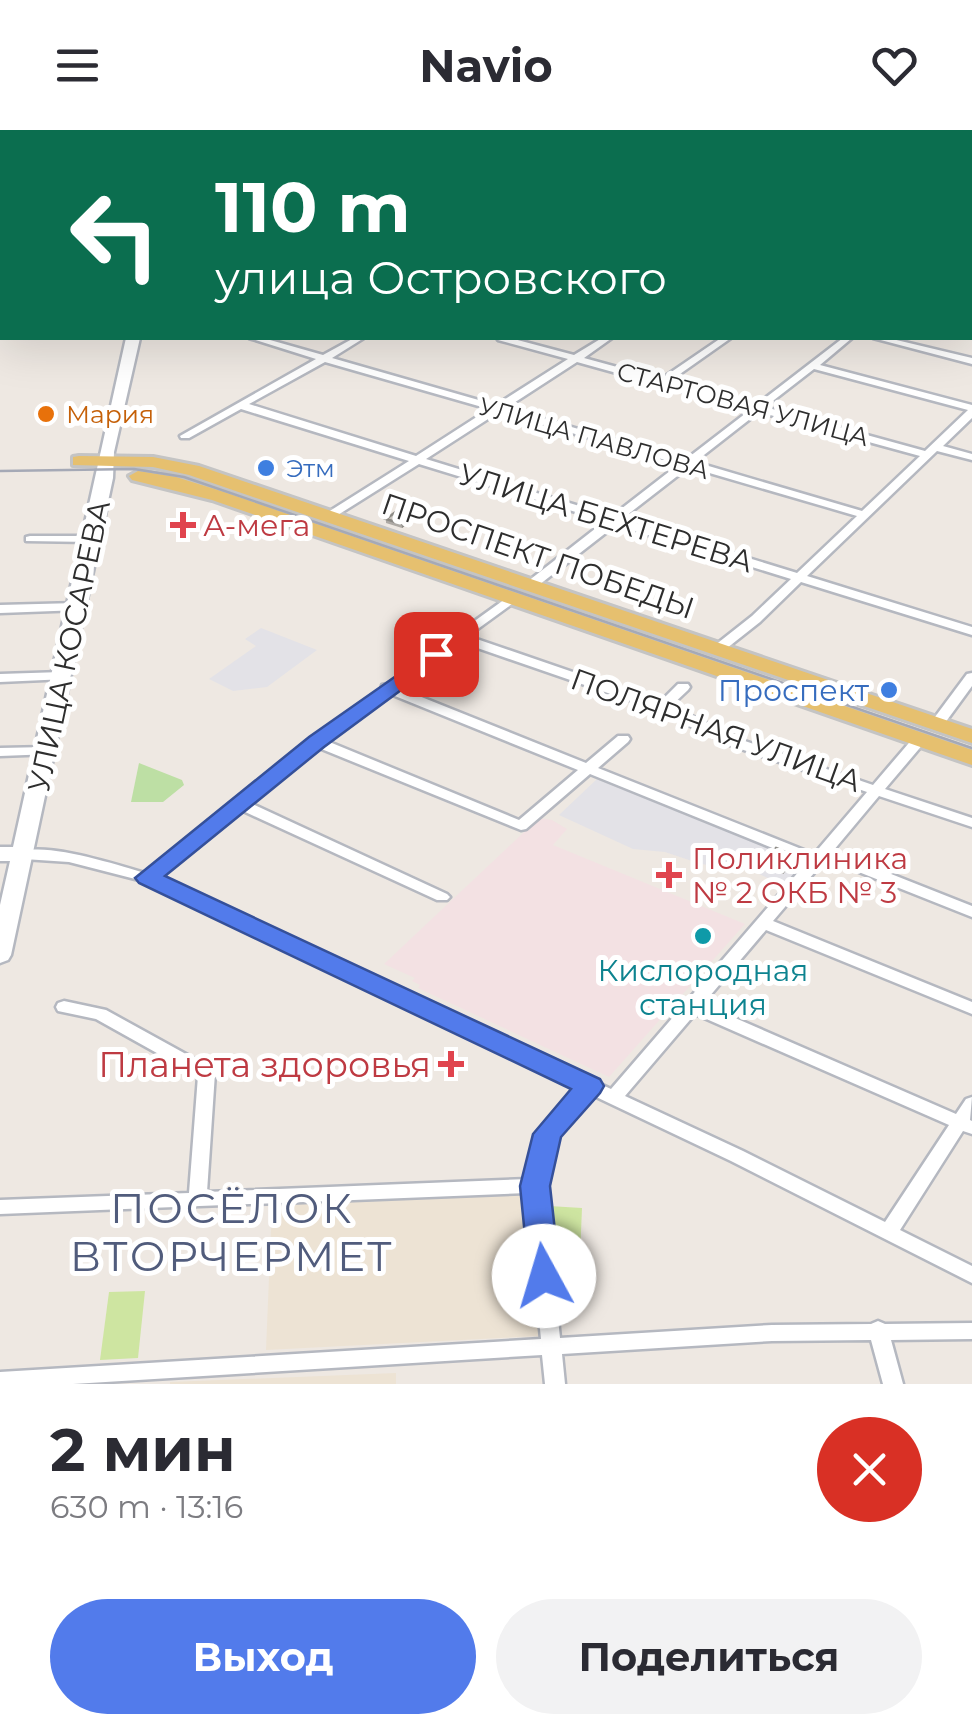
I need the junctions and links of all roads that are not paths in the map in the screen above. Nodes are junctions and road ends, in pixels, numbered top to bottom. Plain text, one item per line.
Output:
1 (132, 340) edge
2 (260, 340) edge
3 (357, 340) edge
4 (508, 340) edge
5 (605, 340) edge
6 (723, 340) edge
7 (845, 340) edge
8 (887, 340) edge
9 (969, 358) edge
10 (577, 359) junction
11 (323, 360) junction
12 (812, 366) junction
13 (663, 382) junction
14 (240, 404) junction
15 (756, 408) junction
16 (493, 409) junction
17 (972, 410) edge
18 (185, 436) dead end
19 (931, 451) junction
20 (972, 457) edge
21 (417, 460) junction
22 (684, 463) junction
23 (94, 467) junction
24 (865, 515) junction
25 (329, 516) junction
26 (613, 520) junction
27 (30, 538) dead end
28 (91, 539) junction
29 (797, 576) junction
30 (532, 585) junction
31 (512, 598) junction
32 (78, 607) junction
33 (0, 609) edge
34 (972, 631) edge
35 (461, 638) junction
36 (718, 649) junction
37 (62, 676) junction
38 (972, 677) edge
39 (0, 678) edge
40 (683, 687) dead end
41 (387, 688) junction
42 (662, 708) junction
43 (936, 724) junction
44 (972, 736) edge
45 (623, 739) dead end
46 (919, 740) junction
47 (316, 742) junction
48 (48, 751) junction
49 (0, 752) edge
50 (972, 758) edge
51 (589, 768) junction
52 (876, 790) junction
53 (239, 804) junction
54 (972, 823) edge
55 (0, 854) edge
56 (24, 854) junction
57 (818, 856) junction
58 (148, 878) junction
59 (442, 897) dead end
60 (972, 912) edge
61 (763, 924) junction
62 (0, 955) edge
63 (692, 1006) junction
64 (64, 1007) dead end
65 (972, 1008) edge
66 (590, 1086) junction
67 (614, 1098) junction
68 (972, 1103) edge
69 (965, 1125) edge
70 (535, 1186) junction
71 (198, 1200) junction
72 (0, 1207) edge
73 (888, 1233) junction
74 (972, 1275) edge
75 (878, 1329) junction
76 (972, 1331) edge
77 (551, 1344) junction
78 (0, 1380) edge
79 (556, 1384) edge
80 (892, 1384) edge

1 - 23 street, УЛИЦА КОСАРЕВА
2 - 11 street, УЛИЦА ПАВЛОВА
3 - 11 street
4 - 10 street, СТАРТОВАЯ УЛИЦА
5 - 10 street
6 - 13 street
7 - 12 street
8 - 9 street
10 - 13 street, СТАРТОВАЯ УЛИЦА
10 - 16 street
11 - 14 street
11 - 16 street, УЛИЦА ПАВЛОВА
12 - 15 street
12 - 17 street
13 - 15 street, СТАРТОВАЯ УЛИЦА
14 - 18 street
14 - 21 street, УЛИЦА БЕХТЕРЕВА
15 - 19 street, СТАРТОВАЯ УЛИЦА
15 - 22 street
16 - 21 street
16 - 22 street, УЛИЦА ПАВЛОВА
17 - 19 street
19 - 20 street, СТАРТОВАЯ УЛИЦА
19 - 24 street
21 - 25 street
21 - 26 street, УЛИЦА БЕХТЕРЕВА
22 - 24 street, УЛИЦА ПАВЛОВА
22 - 26 street
23 - 25 main road, ПРОСПЕКТ ПОБЕДЫ
23 - 28 street, УЛИЦА КОСАРЕВА
23 - 31 main road, ПРОСПЕКТ ПОБЕДЫ
24 - 29 street
25 - 30 main road, ПРОСПЕКТ ПОБЕДЫ
26 - 29 street, УЛИЦА БЕХТЕРЕВА
26 - 30 street
27 - 28 street
28 - 32 street, УЛИЦА КОСАРЕВА
29 - 34 street, УЛИЦА БЕХТЕРЕВА
29 - 36 street
30 - 36 main road, ПРОСПЕКТ ПОБЕДЫ
31 - 35 street
31 - 46 main road, ПРОСПЕКТ ПОБЕДЫ
32 - 33 street
32 - 37 street, УЛИЦА КОСАРЕВА
35 - 41 street
35 - 42 street, ПОЛЯРНАЯ УЛИЦА
36 - 43 main road, ПРОСПЕКТ ПОБЕДЫ
37 - 39 street
37 - 48 street, УЛИЦА КОСАРЕВА
38 - 43 street
40 - 42 street
41 - 47 street
41 - 51 street
42 - 52 street, ПОЛЯРНАЯ УЛИЦА
43 - 44 main road, ПРОСПЕКТ ПОБЕДЫ
45 - 51 street
46 - 50 main road, ПРОСПЕКТ ПОБЕДЫ
46 - 52 street
47 - 51 street
47 - 53 street
48 - 49 street
48 - 56 street, УЛИЦА КОСАРЕВА
51 - 57 street
52 - 54 street, ПОЛЯРНАЯ УЛИЦА
52 - 57 street
53 - 58 street
53 - 59 street
55 - 56 street
56 - 58 street
56 - 62 street, УЛИЦА КОСАРЕВА
57 - 60 street
57 - 61 street
58 - 66 street
61 - 63 street
61 - 65 street
63 - 67 street
63 - 69 street
64 - 71 street
66 - 67 street
66 - 70 street
67 - 73 street
68 - 69 street
69 - 73 street
70 - 71 street
70 - 77 street
71 - 72 street
73 - 74 street
75 - 76 street
75 - 77 street
75 - 80 street
77 - 78 street
77 - 79 street

